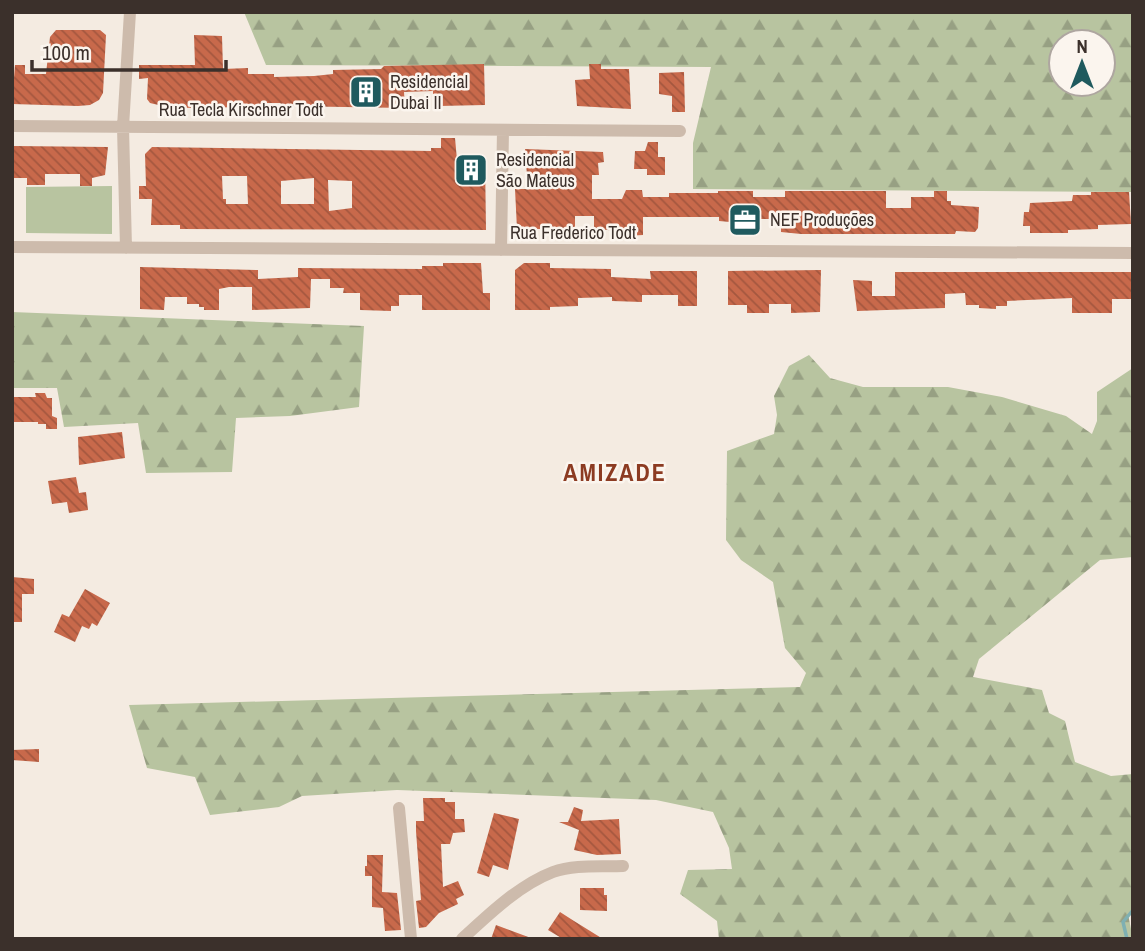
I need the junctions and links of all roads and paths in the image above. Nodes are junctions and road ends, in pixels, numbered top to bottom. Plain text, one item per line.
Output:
1 (130, 12) edge
2 (12, 126) edge
3 (123, 127) junction
4 (503, 130) junction
5 (680, 131) dead end
6 (12, 247) edge
7 (125, 248) junction
8 (501, 250) junction
9 (1133, 253) edge
10 (399, 808) dead end
11 (623, 866) dead end
12 (411, 939) edge
13 (461, 939) edge

1 - 3 street
2 - 3 street, Rua Tecla Kirschner Todt
3 - 4 street, Rua Tecla Kirschner Todt
3 - 7 street
4 - 5 street, Rua Tecla Kirschner Todt
4 - 8 street
6 - 7 street, Rua Frederico Todt
7 - 8 street, Rua Frederico Todt
8 - 9 street, Rua Frederico Todt
10 - 12 street
11 - 13 street

